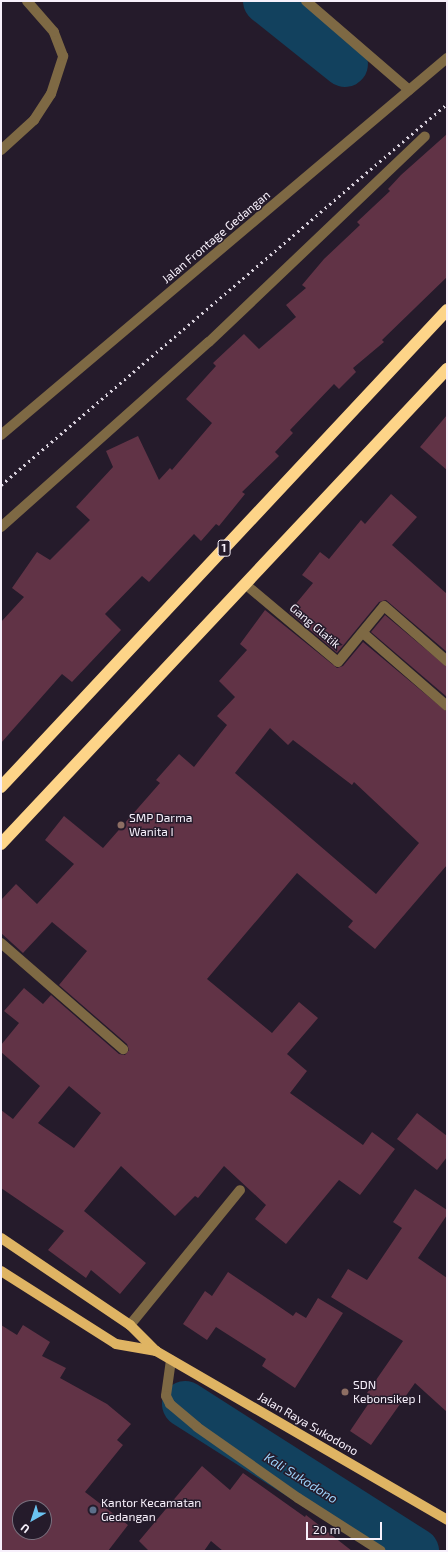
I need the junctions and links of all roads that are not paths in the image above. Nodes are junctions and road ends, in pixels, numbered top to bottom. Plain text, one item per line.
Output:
1 (27, 1) edge
2 (306, 1) edge
3 (447, 58) edge
4 (409, 90) junction
5 (424, 136) dead end
6 (1, 150) edge
7 (447, 310) edge
8 (447, 369) edge
9 (1, 436) edge
10 (1, 527) edge
11 (245, 584) junction
12 (363, 633) junction
13 (447, 661) edge
14 (447, 706) edge
15 (1, 787) edge
16 (1, 844) edge
17 (1, 943) edge
18 (123, 1049) dead end
19 (240, 1190) dead end
20 (1, 1238) edge
21 (1, 1271) edge
22 (130, 1325) junction
23 (156, 1351) junction
24 (171, 1360) junction
25 (447, 1520) edge
26 (381, 1551) edge

1 - 6 street
2 - 4 street
3 - 4 street, Jalan Frontage Gedangan
4 - 9 street, Jalan Frontage Gedangan
5 - 10 street
7 - 15 highway, 1
8 - 11 highway
11 - 12 street, Gang Glatik
11 - 16 highway
12 - 13 street
12 - 14 street
17 - 18 street
19 - 22 street
20 - 22 main road, Jalan Raya Sukodono
21 - 23 main road, Jalan Raya Sukodono
22 - 23 main road, Jalan Raya Sukodono
23 - 24 main road, Jalan Raya Sukodono
24 - 25 main road, Jalan Raya Sukodono
24 - 26 street

